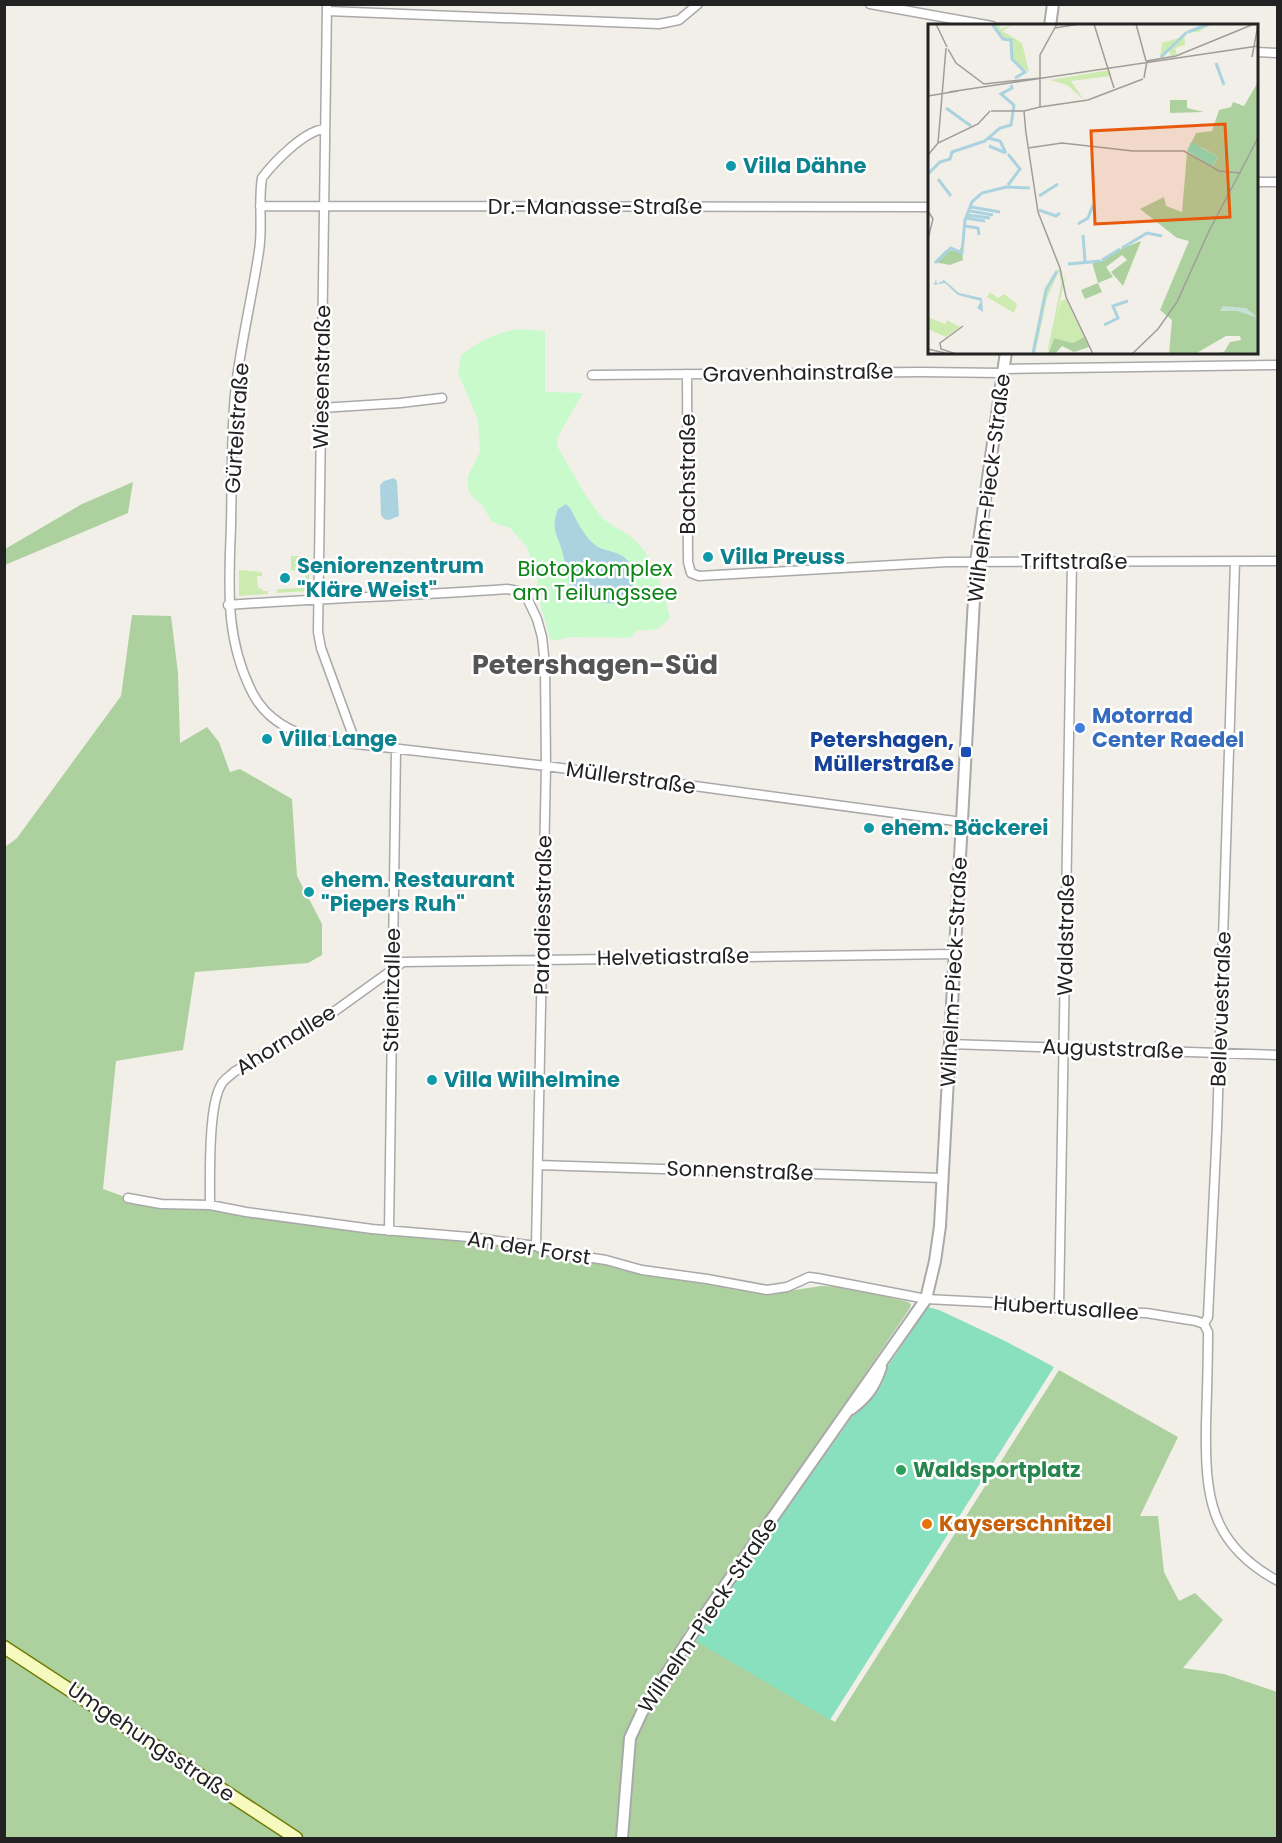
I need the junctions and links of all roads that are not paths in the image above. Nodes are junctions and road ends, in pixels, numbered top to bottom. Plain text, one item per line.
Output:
1 (698, 4) edge
2 (870, 4) edge
3 (1053, 4) edge
4 (327, 8) edge
5 (981, 24) edge
6 (1050, 24) edge
7 (1258, 52) edge
8 (1278, 54) edge
9 (325, 129) junction
10 (1258, 182) edge
11 (1278, 182) edge
12 (260, 206) junction
13 (324, 206) junction
14 (928, 207) edge
15 (1006, 354) edge
16 (1278, 365) edge
17 (1004, 371) junction
18 (687, 374) junction
19 (592, 375) dead end
20 (442, 398) dead end
21 (321, 408) junction
22 (1278, 561) edge
23 (976, 562) junction
24 (1072, 562) junction
25 (1235, 562) junction
26 (692, 573) joint
27 (319, 598) junction
28 (228, 605) junction
29 (300, 736) joint
30 (353, 743) junction
31 (396, 749) junction
32 (546, 766) junction
33 (962, 822) junction
34 (954, 954) junction
35 (542, 959) junction
36 (393, 968) junction
37 (950, 1044) junction
38 (1064, 1048) junction
39 (1220, 1052) junction
40 (1278, 1055) edge
41 (538, 1165) junction
42 (942, 1178) junction
43 (128, 1198) dead end
44 (210, 1205) junction
45 (389, 1231) junction
46 (536, 1246) junction
47 (926, 1299) junction
48 (1059, 1308) junction
49 (1204, 1324) junction
50 (1278, 1581) edge
51 (4, 1647) edge
52 (296, 1839) edge
53 (622, 1839) edge

1 - 4 street
2 - 5 street
3 - 6 street
4 - 9 street, Wiesenstraße
7 - 8 street
9 - 12 street, Gürtelstraße
9 - 13 street, Wiesenstraße
10 - 11 street
12 - 13 street, Dr.-Manasse-Straße
12 - 28 street, Gürtelstraße
13 - 14 street, Dr.-Manasse-Straße
13 - 21 street, Wiesenstraße
15 - 17 street, Wilhelm-Pieck-Straße
16 - 17 street, Gravenhainstraße
17 - 18 street, Gravenhainstraße
17 - 23 street, Wilhelm-Pieck-Straße
18 - 19 street, Gravenhainstraße
18 - 26 street, Bachstraße
20 - 21 street
21 - 27 street, Wiesenstraße
22 - 25 street, Triftstraße
23 - 24 street, Triftstraße
23 - 26 street, Triftstraße
23 - 33 street, Wilhelm-Pieck-Straße
24 - 25 street, Triftstraße
24 - 38 street, Waldstraße
25 - 39 street, Bellevuestraße
27 - 28 street
27 - 30 street, Wiesenstraße
27 - 32 street, Paradiesstraße
28 - 29 street, Gürtelstraße
29 - 30 street, Müllerstraße
30 - 31 street, Müllerstraße
31 - 32 street, Müllerstraße
31 - 36 street, Stienitzallee
32 - 33 street, Müllerstraße
32 - 35 street, Paradiesstraße
33 - 34 street, Wilhelm-Pieck-Straße
34 - 35 street, Helvetiastraße
34 - 37 street, Wilhelm-Pieck-Straße
35 - 36 street, Helvetiastraße
35 - 41 street, Paradiesstraße
36 - 44 street, Ahornallee
36 - 45 street, Stienitzallee
37 - 38 street, Auguststraße
37 - 42 street, Wilhelm-Pieck-Straße
38 - 39 street, Auguststraße
38 - 48 street, Waldstraße
39 - 40 street, Auguststraße
39 - 49 street, Bellevuestraße
41 - 42 street, Sonnenstraße
41 - 46 street, Paradiesstraße
42 - 47 street, Wilhelm-Pieck-Straße
43 - 44 street, An der Forst
44 - 45 street, An der Forst
45 - 46 street, An der Forst
46 - 47 street, An der Forst
47 - 48 street, Hubertusallee
47 - 53 street, Wilhelm-Pieck-Straße
48 - 49 street, Hubertusallee
49 - 50 street, Bellevuestraße
51 - 52 main road, Umgehungsstraße

